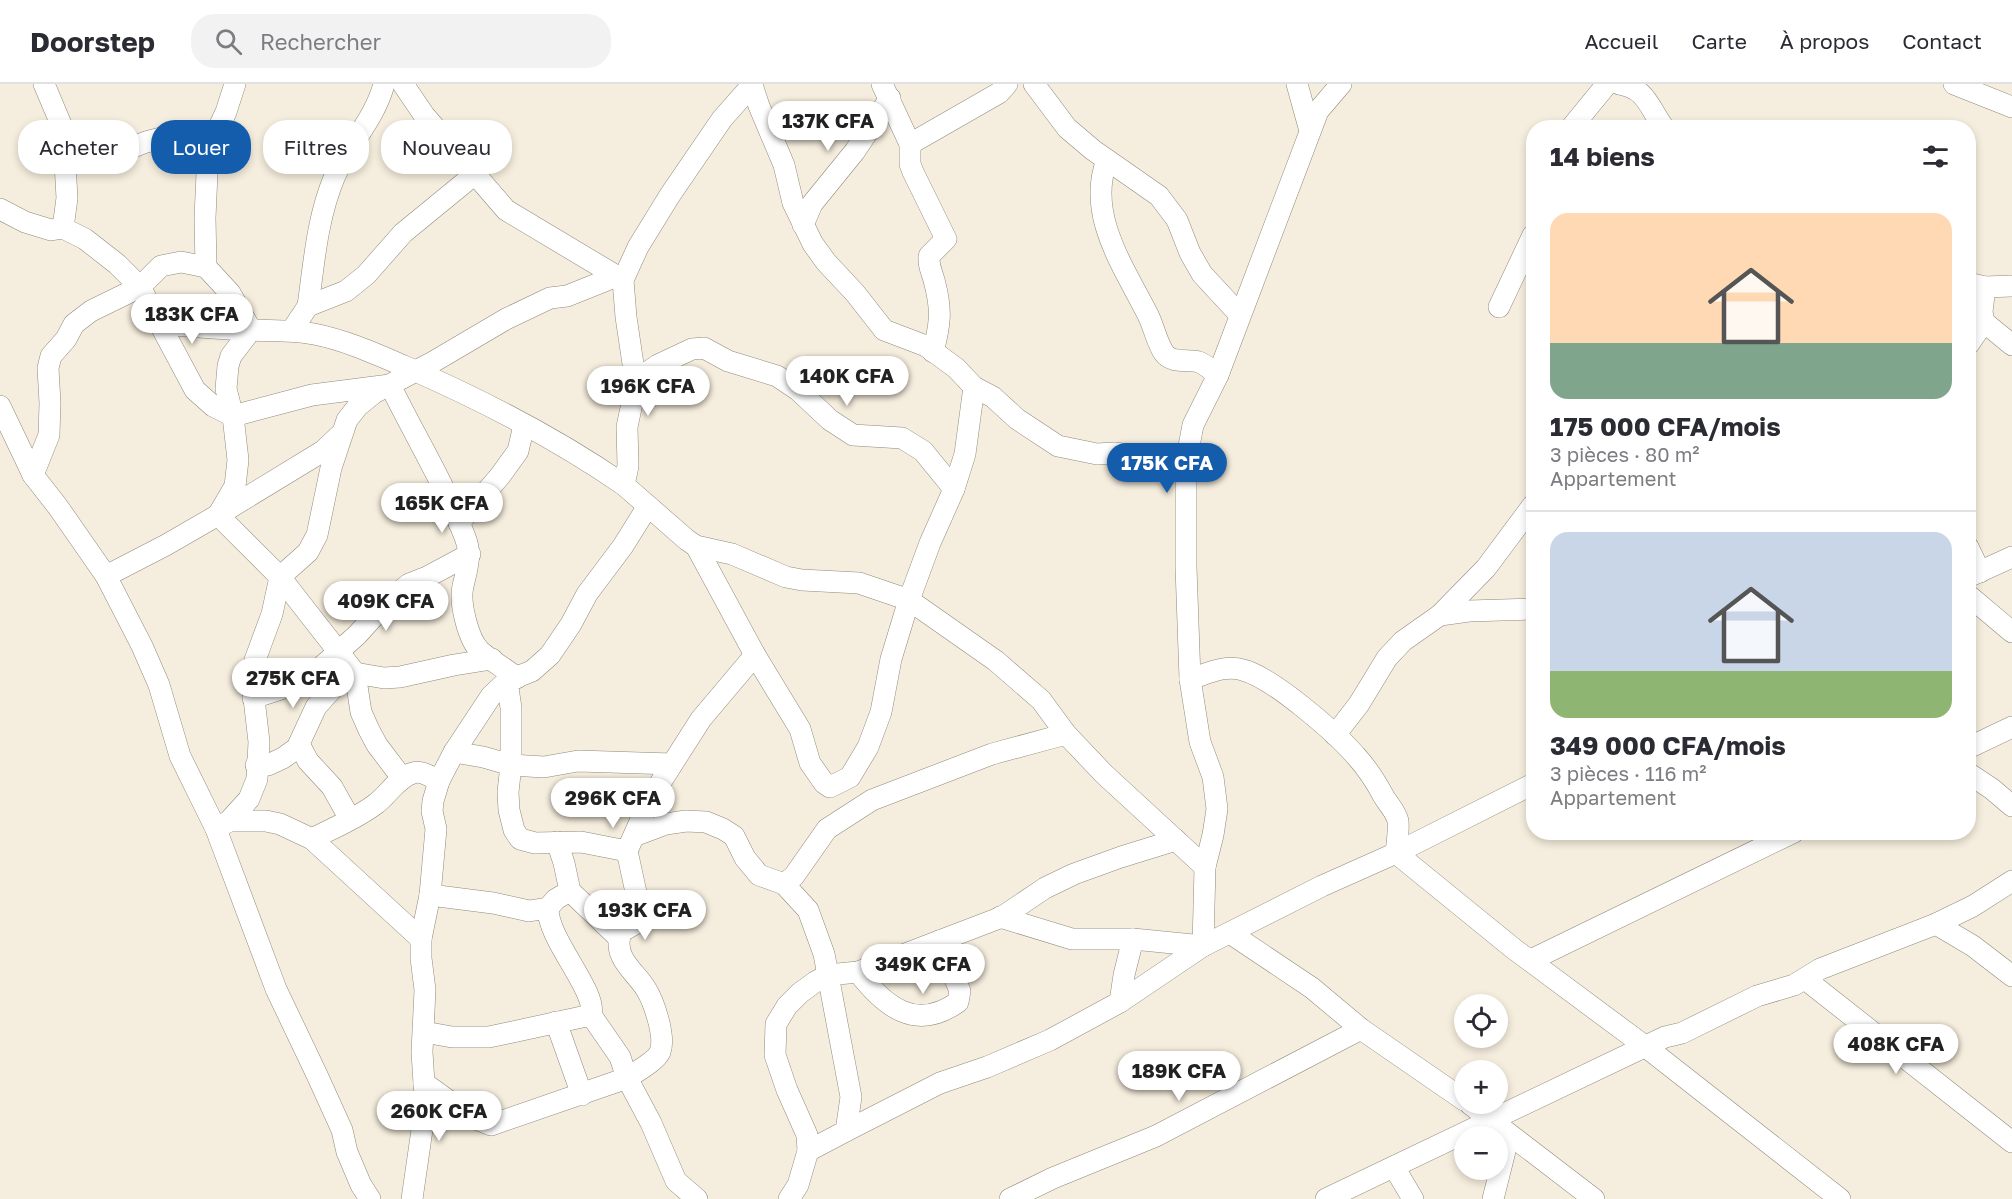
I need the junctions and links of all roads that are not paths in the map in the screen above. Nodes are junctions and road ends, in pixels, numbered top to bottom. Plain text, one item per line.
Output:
1 (44, 84) edge
2 (235, 84) edge
3 (384, 84) edge
4 (403, 84) edge
5 (753, 84) edge
6 (1007, 84) edge
7 (1034, 84) edge
8 (1297, 84) edge
9 (1341, 84) edge
10 (1607, 84) edge
11 (1619, 84) edge
12 (1954, 84) edge
13 (886, 91) edge
14 (2012, 108) edge
15 (59, 120) edge
16 (222, 120) edge
17 (428, 120) edge
18 (1578, 120) edge
19 (1659, 120) edge
20 (1310, 131) junction
21 (910, 144) junction
22 (1107, 160) junction
23 (66, 174) edge
24 (207, 174) edge
25 (475, 174) joint
26 (0, 209) edge
27 (803, 225) junction
28 (63, 228) junction
29 (1526, 263) edge
30 (207, 267) junction
31 (620, 278) junction
32 (1977, 285) edge
33 (2012, 286) edge
34 (140, 287) junction
35 (308, 306) junction
36 (1499, 307) dead end
37 (1239, 315) junction
38 (1984, 322) junction
39 (160, 324) junction
40 (251, 330) junction
41 (292, 330) junction
42 (1976, 334) edge
43 (2012, 345) edge
44 (933, 352) junction
45 (416, 371) junction
46 (1218, 375) junction
47 (636, 384) junction
48 (390, 385) junction
49 (974, 387) junction
50 (0, 406) edge
51 (234, 416) junction
52 (524, 425) junction
53 (344, 432) junction
54 (1186, 462) junction
55 (33, 475) junction
56 (624, 485) junction
57 (954, 489) junction
58 (648, 506) junction
59 (218, 514) junction
60 (1526, 514) edge
61 (459, 523) junction
62 (696, 546) junction
63 (470, 554) junction
64 (2012, 557) edge
65 (1976, 573) edge
66 (106, 576) junction
67 (280, 577) junction
68 (909, 600) junction
69 (1976, 602) edge
70 (1526, 609) edge
71 (1440, 615) junction
72 (2012, 632) edge
73 (338, 650) junction
74 (755, 655) junction
75 (492, 659) junction
76 (349, 676) junction
77 (512, 679) junction
78 (1190, 679) junction
79 (290, 686) junction
80 (253, 698) junction
81 (2012, 727) edge
82 (1066, 734) junction
83 (1335, 735) junction
84 (299, 744) junction
85 (1976, 744) edge
86 (454, 752) junction
87 (672, 764) junction
88 (256, 765) junction
89 (511, 765) junction
90 (402, 778) junction
91 (1976, 778) edge
92 (439, 781) junction
93 (1526, 788) edge
94 (2012, 806) edge
95 (350, 819) junction
96 (223, 825) junction
97 (312, 840) junction
98 (1176, 840) junction
99 (1778, 840) edge
100 (557, 842) junction
101 (631, 843) junction
102 (1396, 853) junction
103 (1204, 867) junction
104 (2012, 881) edge
105 (784, 884) junction
106 (570, 891) junction
107 (430, 895) junction
108 (548, 908) junction
109 (1000, 917) junction
110 (1936, 924) junction
111 (1230, 933) junction
112 (619, 938) junction
113 (421, 939) junction
114 (1133, 939) junction
115 (939, 941) junction
116 (1203, 946) junction
117 (1531, 960) junction
118 (858, 972) junction
119 (828, 975) junction
120 (2012, 976) edge
121 (1805, 979) junction
122 (1120, 1002) junction
123 (591, 1015) junction
124 (556, 1022) junction
125 (1361, 1029) junction
126 (424, 1032) junction
127 (1646, 1047) junction
128 (627, 1078) junction
129 (424, 1083) junction
130 (1454, 1093) edge
131 (582, 1095) junction
132 (1484, 1114) edge
133 (1494, 1121) junction
134 (846, 1131) junction
135 (2012, 1142) edge
136 (808, 1151) junction
137 (1395, 1167) junction
138 (1583, 1196) edge
139 (370, 1199) edge
140 (412, 1199) edge
141 (697, 1199) edge
142 (789, 1199) edge
143 (1010, 1199) edge
144 (1326, 1199) edge
145 (1413, 1199) edge
146 (1493, 1199) edge
147 (1840, 1199) edge

1 - 15 street
2 - 16 street
3 - 35 street
4 - 17 street
5 - 27 street
5 - 31 street
6 - 21 street
7 - 22 street
8 - 20 street
9 - 20 street
10 - 18 street
11 - 19 street
12 - 14 street
13 - 21 street
13 - 27 street
20 - 37 street
21 - 44 street
22 - 37 street
22 - 46 street
23 - 28 street
24 - 30 street
25 - 31 street
25 - 35 street
26 - 28 street
27 - 44 street
28 - 34 street
29 - 36 street
30 - 34 street
30 - 40 street
31 - 45 street
31 - 47 street
32 - 33 street
32 - 38 street
34 - 39 street
34 - 55 street
35 - 41 street
37 - 46 street
38 - 42 street
38 - 43 street
39 - 40 street
39 - 51 street
40 - 41 street
40 - 51 street
41 - 45 street
44 - 49 street
45 - 48 street
45 - 52 street
46 - 54 street
47 - 56 street
47 - 57 street
48 - 51 street
48 - 53 street
48 - 61 street
49 - 54 street
49 - 57 street
50 - 55 street
51 - 59 street
52 - 56 street
52 - 61 street
53 - 59 street
53 - 67 street
54 - 78 street
55 - 66 street
56 - 58 street
57 - 68 street
58 - 62 street
58 - 77 street
59 - 66 street
59 - 67 street
60 - 71 street
61 - 63 street
62 - 68 street
62 - 74 street
63 - 73 street
63 - 75 street
64 - 65 street
66 - 96 street
67 - 73 street
67 - 80 street
68 - 74 street
68 - 82 street
69 - 72 street
70 - 71 street
71 - 83 street
73 - 76 street
73 - 79 street
74 - 87 street
75 - 76 street
75 - 77 street
76 - 79 street
76 - 84 street
76 - 90 street
77 - 86 street
77 - 89 street
78 - 83 street
78 - 103 street
79 - 80 street
80 - 88 street
81 - 85 street
82 - 98 street
82 - 105 street
83 - 102 street
84 - 88 street
84 - 95 street
86 - 89 street
86 - 92 street
87 - 89 street
87 - 101 street
88 - 96 street
89 - 100 street
90 - 92 street
90 - 95 street
91 - 94 street
92 - 107 street
93 - 102 street
95 - 97 street
96 - 97 street
96 - 139 street
97 - 113 street
98 - 103 street
98 - 109 street
99 - 117 street
100 - 101 street
100 - 106 street
101 - 105 street
101 - 112 street
102 - 111 street
102 - 117 street
103 - 116 street
104 - 110 street
105 - 119 street
106 - 108 street
106 - 112 street
107 - 108 street
107 - 113 street
108 - 123 street
109 - 114 street
109 - 115 street
110 - 120 street
110 - 121 street
111 - 116 street
111 - 125 street
112 - 128 street
113 - 126 street
114 - 116 street
114 - 122 street
115 - 118 street
115 - 118 street
116 - 122 street
117 - 127 street
118 - 119 street
119 - 134 street
119 - 136 street
121 - 127 street
121 - 135 street
122 - 134 street
123 - 124 street
123 - 128 street
124 - 126 street
124 - 131 street
125 - 130 street
125 - 143 street
126 - 129 street
127 - 133 street
127 - 147 street
128 - 131 street
128 - 141 street
129 - 131 street
129 - 140 street
132 - 133 street
133 - 137 street
133 - 138 street
133 - 146 street
134 - 136 street
136 - 142 street
137 - 144 street
137 - 145 street

